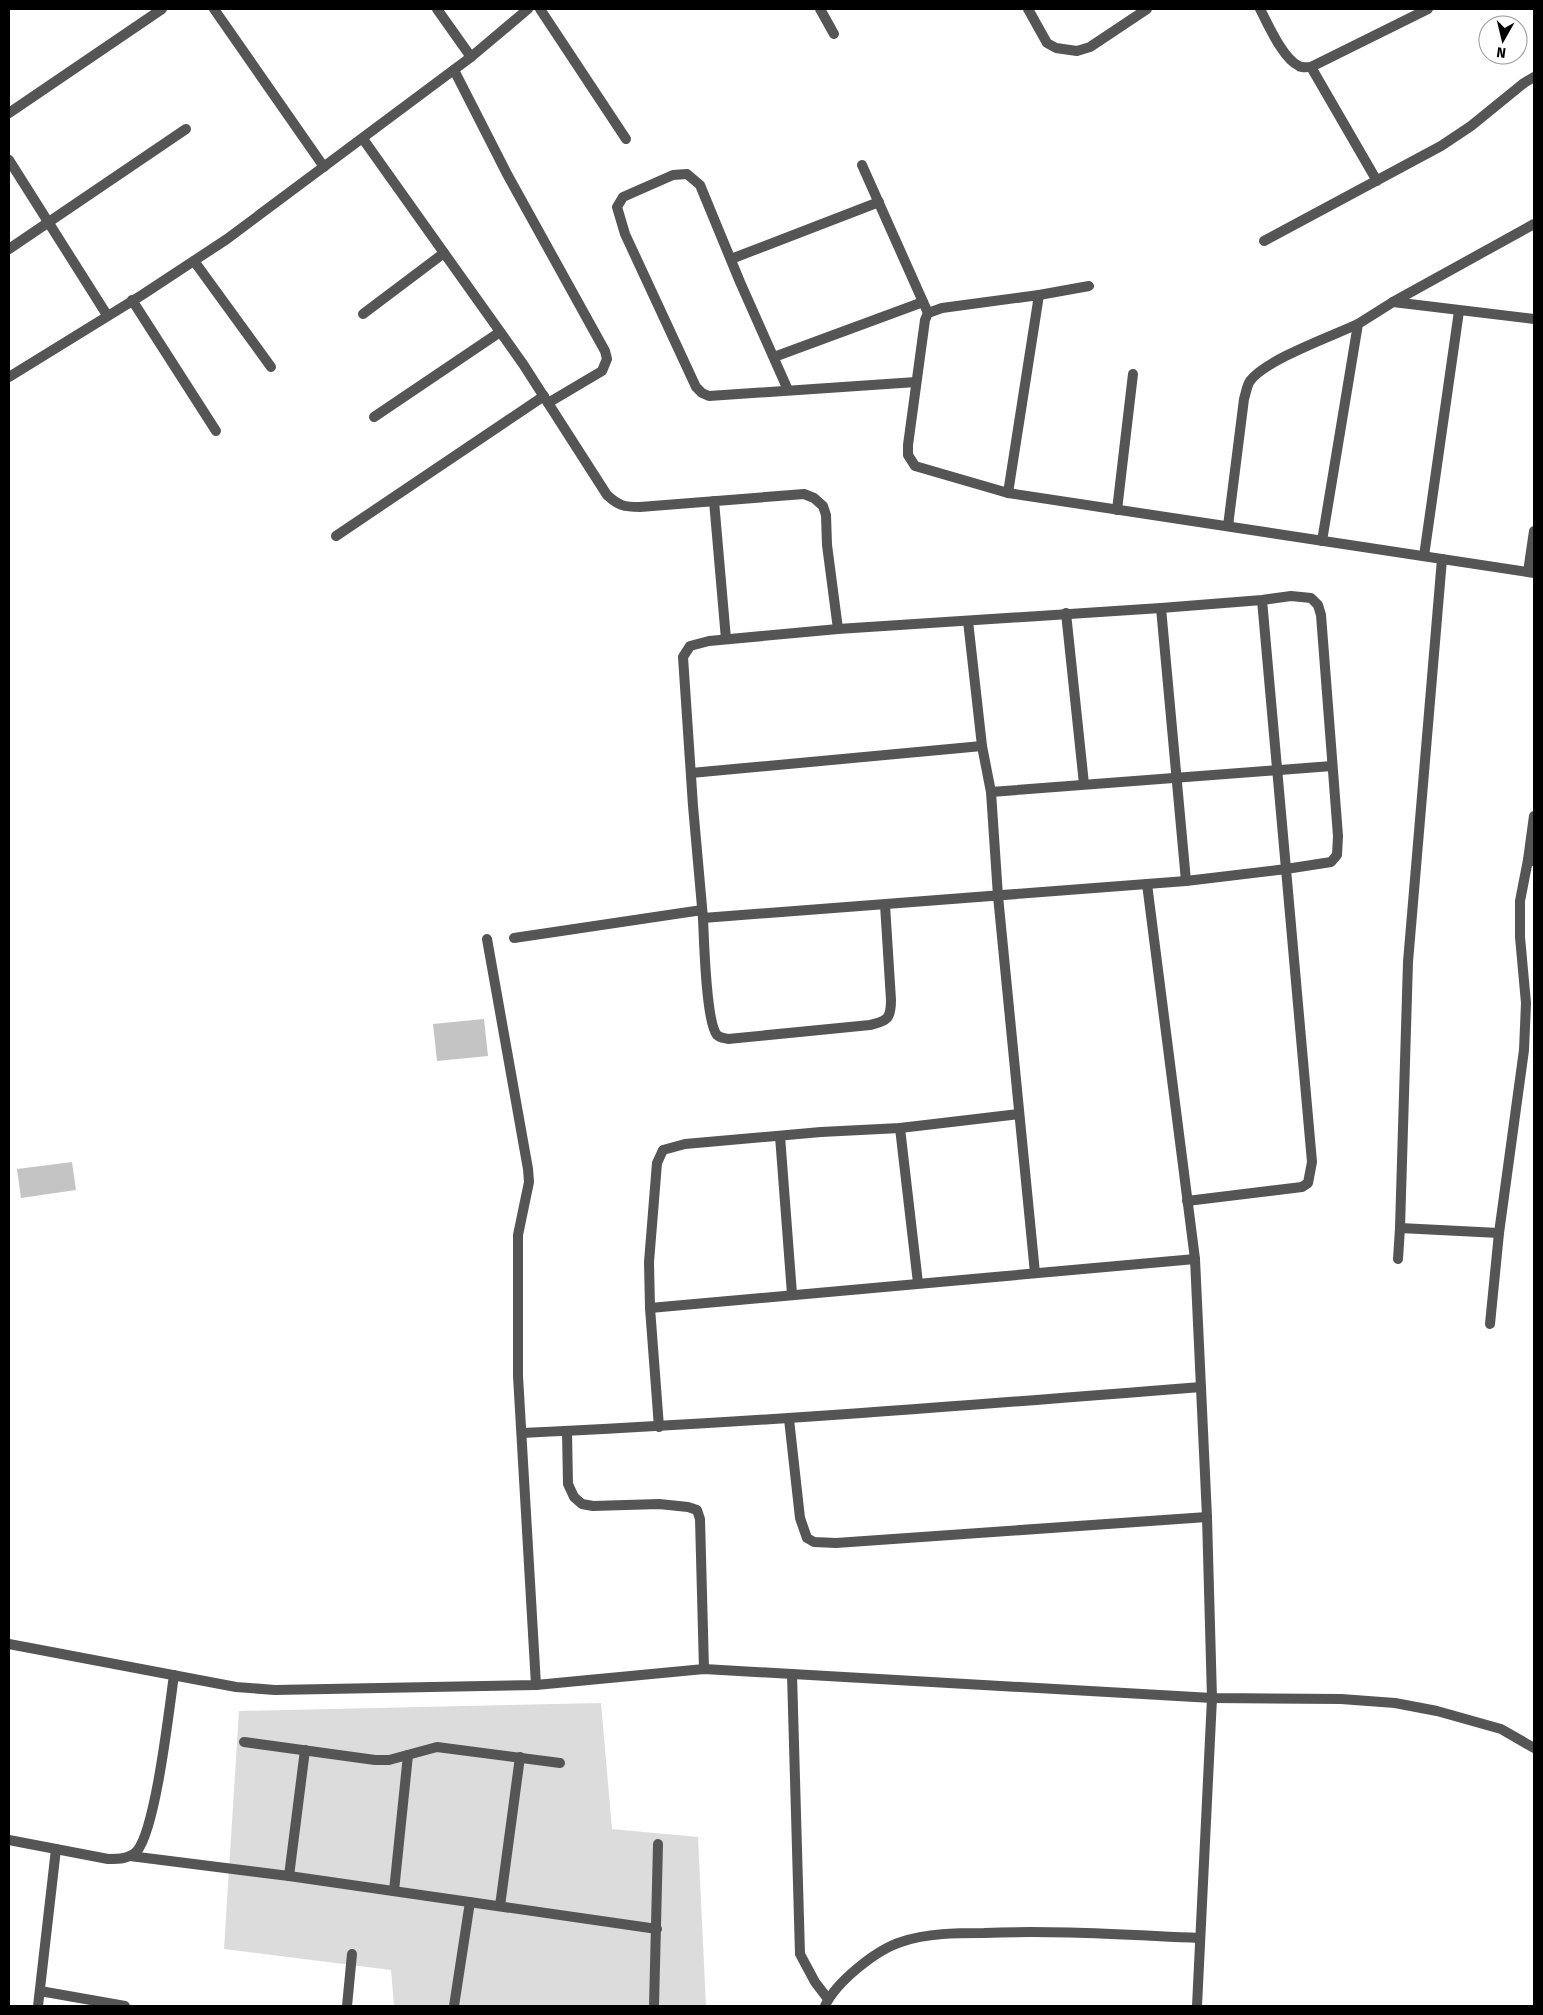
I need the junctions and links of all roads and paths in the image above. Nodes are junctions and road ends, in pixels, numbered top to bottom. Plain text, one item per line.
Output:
1 (162, 9) edge
2 (214, 9) edge
3 (437, 9) edge
4 (528, 9) edge
5 (540, 9) edge
6 (820, 9) edge
7 (1028, 9) edge
8 (1147, 9) edge
9 (1260, 9) edge
10 (1428, 9) edge
11 (1414, 12) edge
12 (834, 34) dead end
13 (471, 57) junction
14 (1311, 67) junction
15 (454, 70) junction
16 (1534, 77) edge
17 (9, 113) edge
18 (186, 129) dead end
19 (363, 138) junction
20 (626, 139) dead end
21 (9, 160) edge
22 (862, 165) dead end
23 (324, 167) junction
24 (1377, 181) junction
25 (879, 202) junction
26 (48, 222) junction
27 (1534, 224) edge
28 (1264, 241) dead end
29 (9, 248) edge
30 (444, 253) junction
31 (731, 259) junction
32 (194, 260) junction
33 (1089, 286) dead end
34 (1039, 295) junction
35 (132, 300) junction
36 (923, 302) junction
37 (1393, 302) junction
38 (1460, 311) junction
39 (928, 313) junction
40 (363, 314) dead end
41 (107, 315) junction
42 (1534, 319) edge
43 (1358, 324) junction
44 (500, 332) junction
45 (774, 357) junction
46 (271, 367) dead end
47 (1133, 374) dead end
48 (9, 377) edge
49 (916, 382) junction
50 (788, 390) junction
51 (546, 400) junction
52 (374, 417) dead end
53 (216, 431) dead end
54 (1008, 493) junction
55 (714, 501) junction
56 (1117, 510) junction
57 (1228, 526) junction
58 (1534, 531) edge
59 (336, 536) dead end
60 (1322, 541) junction
61 (1424, 556) junction
62 (1442, 559) junction
63 (1531, 573) edge
64 (1262, 600) junction
65 (1161, 608) junction
66 (1066, 613) junction
67 (968, 621) junction
68 (838, 629) junction
69 (726, 639) junction
70 (982, 746) junction
71 (1332, 766) junction
72 (1276, 770) junction
73 (691, 773) junction
74 (1177, 778) junction
75 (1084, 784) junction
76 (991, 792) junction
77 (1534, 816) edge
78 (1531, 860) edge
79 (1286, 869) junction
80 (1186, 881) junction
81 (1147, 884) junction
82 (998, 896) junction
83 (886, 904) junction
84 (702, 914) junction
85 (514, 938) dead end
86 (487, 939) dead end
87 (1018, 1114) junction
88 (900, 1128) junction
89 (780, 1136) junction
90 (1187, 1201) junction
91 (1400, 1228) junction
92 (1499, 1233) junction
93 (1195, 1259) junction
94 (1398, 1260) dead end
95 (1035, 1273) junction
96 (918, 1283) junction
97 (792, 1294) junction
98 (650, 1308) junction
99 (1490, 1324) dead end
100 (1201, 1387) junction
101 (789, 1419) junction
102 (659, 1427) junction
103 (567, 1431) junction
104 (522, 1433) junction
105 (1207, 1516) junction
106 (9, 1644) edge
107 (704, 1669) junction
108 (792, 1674) junction
109 (174, 1676) junction
110 (536, 1684) junction
111 (1212, 1698) junction
112 (244, 1742) dead end
113 (1534, 1748) edge
114 (305, 1750) junction
115 (408, 1755) junction
116 (520, 1757) junction
117 (560, 1763) dead end
118 (9, 1840) edge
119 (658, 1844) dead end
120 (56, 1848) junction
121 (130, 1856) junction
122 (289, 1876) junction
123 (394, 1891) junction
124 (470, 1902) junction
125 (500, 1906) junction
126 (656, 1929) junction
127 (1199, 1938) junction
128 (352, 1954) dead end
129 (40, 1991) junction
130 (826, 2003) edge
131 (38, 2006) edge
132 (125, 2006) edge
133 (347, 2006) edge
134 (454, 2006) edge
135 (654, 2006) edge
136 (1197, 2006) edge

1 - 17 street
2 - 23 street
3 - 13 street
4 - 13 street
5 - 20 street
6 - 12 street
7 - 8 street
9 - 14 street
10 - 11 street
11 - 14 street
13 - 15 street
14 - 24 street
15 - 19 street
15 - 51 street
16 - 24 street
18 - 26 street
19 - 23 street
19 - 30 street
21 - 26 street
22 - 25 street
23 - 32 street
24 - 28 street
25 - 31 street
25 - 36 street
26 - 29 street
26 - 41 street
27 - 37 street
30 - 40 street
30 - 44 street
31 - 45 street
31 - 50 street
32 - 35 street
32 - 46 street
33 - 34 street
34 - 39 street
34 - 54 street
35 - 41 street
35 - 53 street
36 - 39 street
36 - 45 street
37 - 38 street
37 - 43 street
38 - 42 street
38 - 61 street
39 - 49 street
41 - 48 street
43 - 57 street
43 - 60 street
44 - 51 street
44 - 52 street
45 - 50 street
47 - 56 street
49 - 50 street
49 - 54 street
51 - 55 street
51 - 59 street
54 - 56 street
55 - 68 street
55 - 69 street
56 - 57 street
57 - 60 street
58 - 63 street
60 - 61 street
61 - 62 street
62 - 63 street
62 - 91 street
64 - 65 street
64 - 71 street
64 - 72 street
65 - 66 street
65 - 74 street
66 - 67 street
66 - 75 street
67 - 68 street
67 - 70 street
68 - 69 street
69 - 73 street
70 - 73 street
70 - 76 street
71 - 72 street
71 - 79 street
72 - 74 street
72 - 79 street
73 - 84 street
74 - 75 street
74 - 80 street
75 - 76 street
76 - 82 street
77 - 78 street
78 - 92 street
79 - 80 street
79 - 90 street
80 - 81 street
81 - 82 street
81 - 90 street
82 - 83 street
82 - 87 street
83 - 84 street
83 - 84 street
84 - 85 street
86 - 104 street
87 - 88 street
87 - 95 street
88 - 89 street
88 - 96 street
89 - 97 street
89 - 98 street
90 - 93 street
91 - 92 street
91 - 94 street
92 - 99 street
93 - 95 street
93 - 100 street
95 - 96 street
96 - 97 street
97 - 98 street
98 - 102 street
100 - 101 street
100 - 105 street
101 - 102 street
101 - 105 street
102 - 103 street
103 - 104 street
103 - 107 street
104 - 110 street
105 - 111 street
106 - 109 street
107 - 108 street
107 - 110 street
108 - 111 street
108 - 130 street
109 - 110 street
109 - 121 street
111 - 113 street
111 - 127 street
112 - 114 street
114 - 115 street
114 - 122 street
115 - 116 street
115 - 123 street
116 - 117 street
116 - 125 street
118 - 120 street
119 - 126 street
120 - 121 street
120 - 129 street
121 - 122 street
122 - 123 street
123 - 124 street
124 - 125 street
124 - 134 street
125 - 126 street
126 - 135 street
127 - 130 street
127 - 136 street
128 - 133 street
129 - 131 street
129 - 132 street

